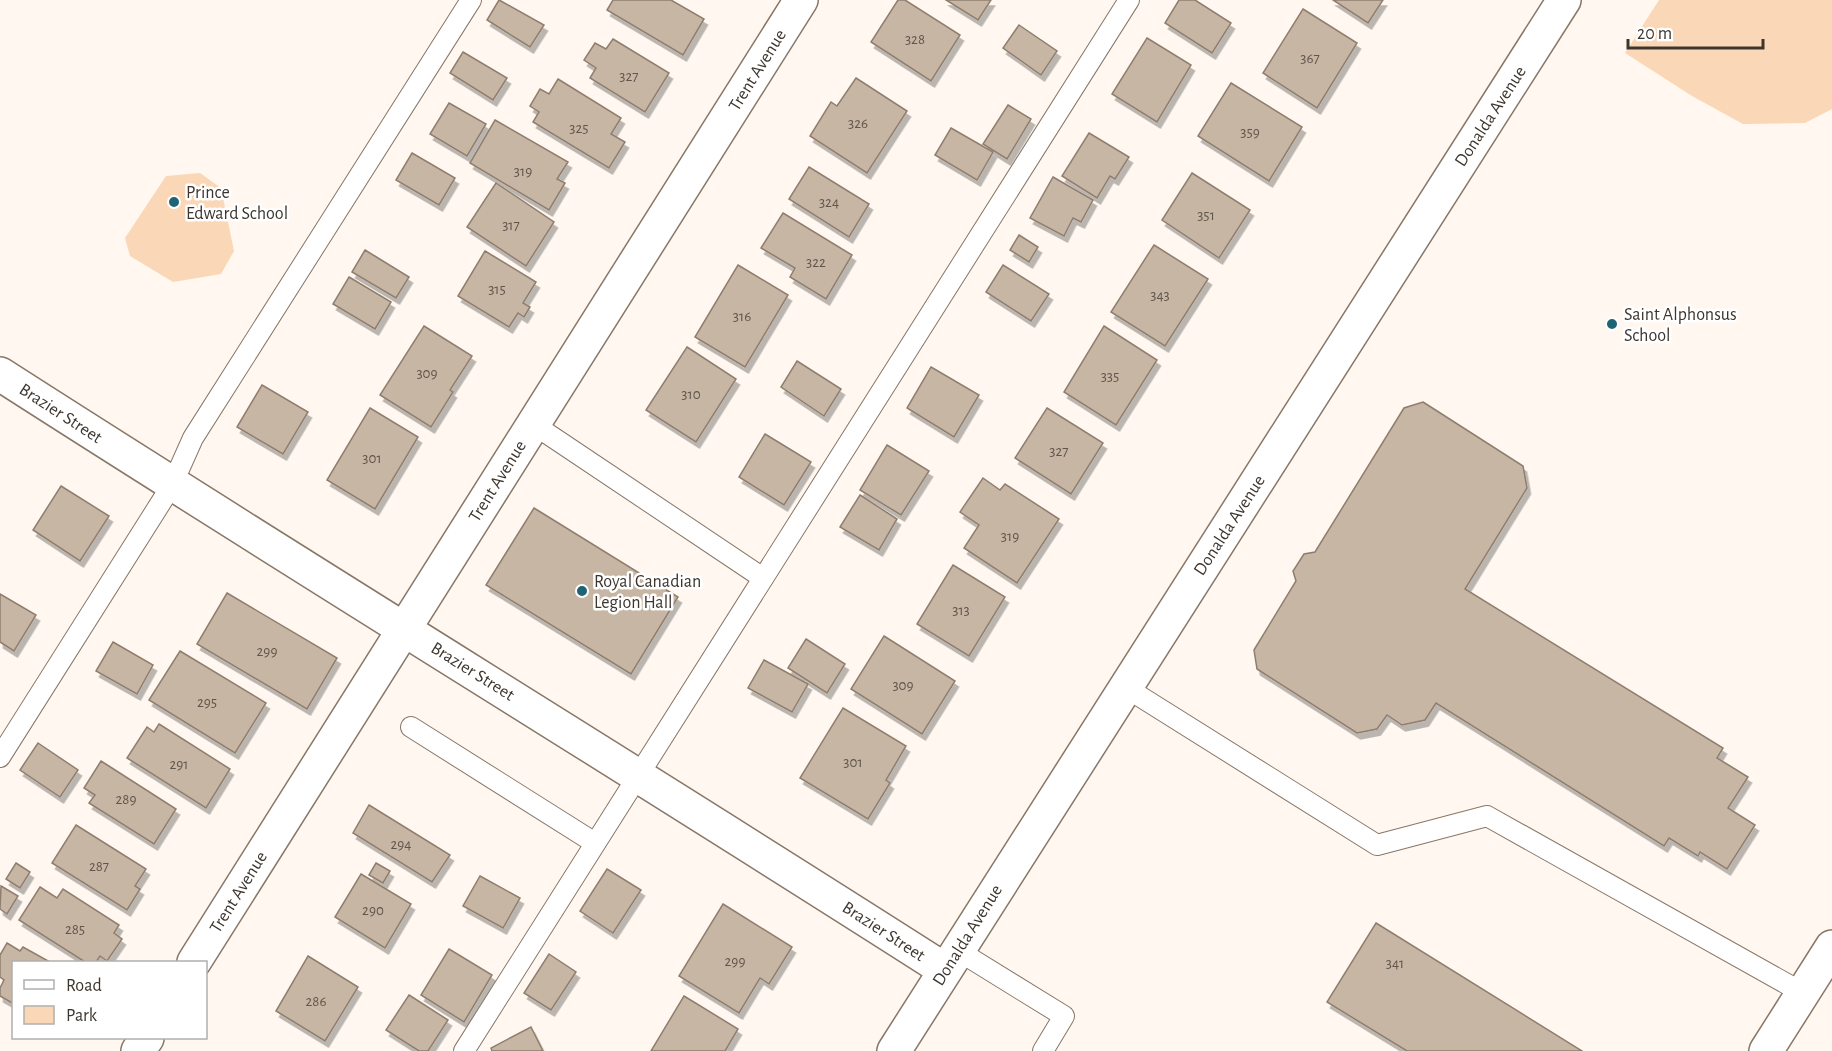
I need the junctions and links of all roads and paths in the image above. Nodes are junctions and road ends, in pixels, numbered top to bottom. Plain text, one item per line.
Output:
1 (471, 0) edge
2 (801, 0) edge
3 (1130, 0) edge
4 (1564, 0) edge
5 (0, 374) edge
6 (533, 424) junction
7 (172, 485) junction
8 (762, 578) junction
9 (405, 628) junction
10 (1125, 687) junction
11 (411, 727) dead end
12 (0, 757) edge
13 (639, 774) junction
14 (595, 843) junction
15 (1832, 947) edge
16 (951, 960) junction
17 (195, 961) edge
18 (1803, 993) junction
19 (464, 1051) edge
20 (894, 1051) edge
21 (1043, 1051) edge
22 (1766, 1051) edge

1 - 7 lane
2 - 6 street, Trent Avenue
3 - 8 lane
4 - 10 street, Donalda Avenue
5 - 7 street, Brazier Street
6 - 8 lane
6 - 9 street, Trent Avenue
7 - 9 street, Brazier Street
7 - 12 lane
8 - 13 lane
9 - 13 street, Brazier Street
9 - 17 street, Trent Avenue
10 - 16 street, Donalda Avenue
10 - 18 lane
11 - 14 lane
13 - 14 lane
13 - 16 street, Brazier Street
14 - 19 lane
15 - 18 street
16 - 20 street, Donalda Avenue
16 - 21 lane
18 - 22 street

